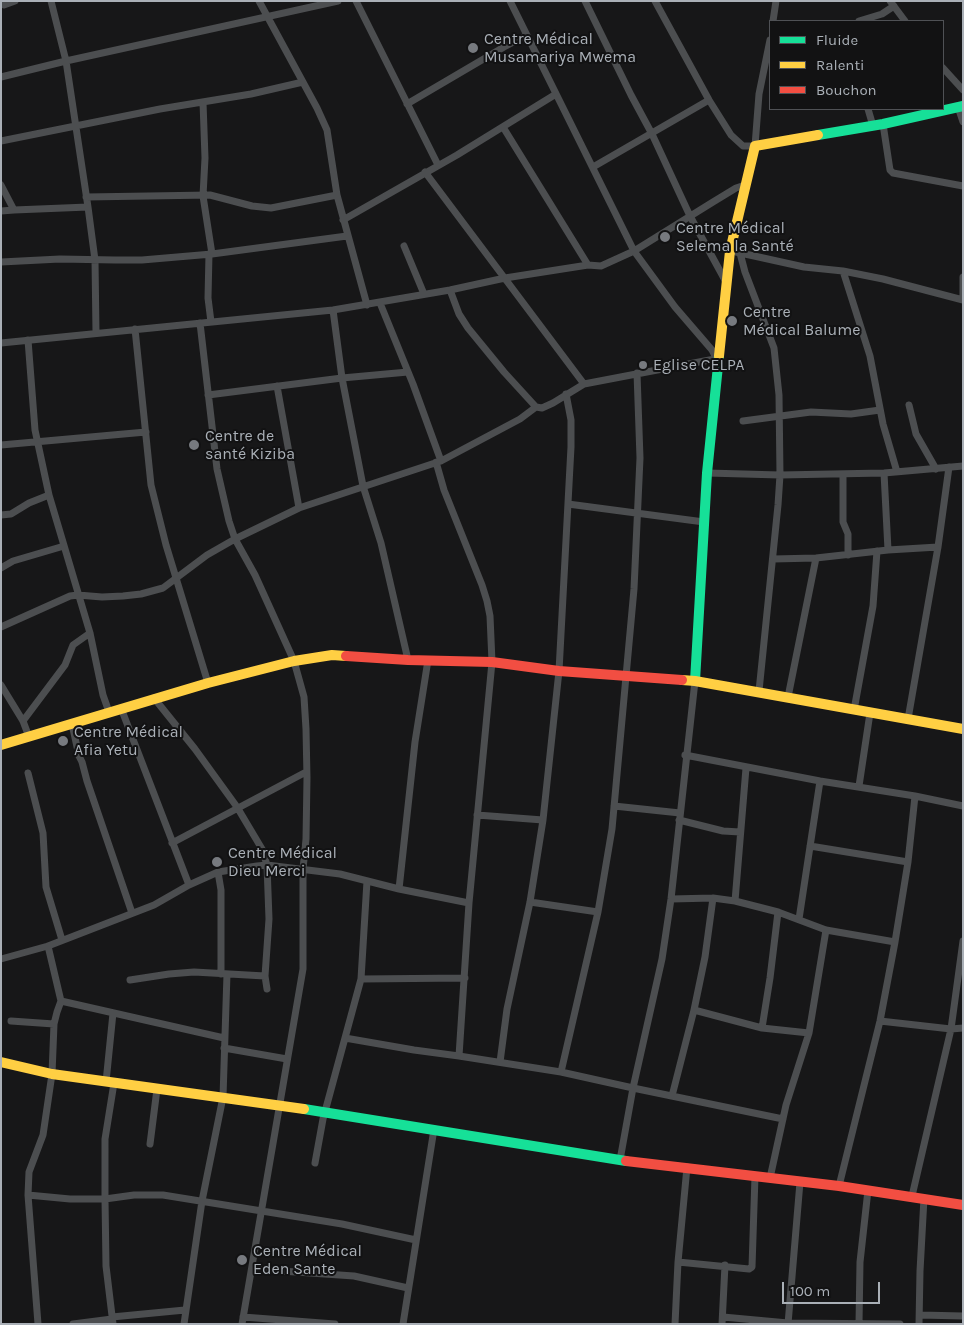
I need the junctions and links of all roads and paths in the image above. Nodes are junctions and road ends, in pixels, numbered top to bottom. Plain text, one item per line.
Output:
1 (15, 1) edge
2 (51, 1) edge
3 (259, 1) edge
4 (338, 1) edge
5 (356, 1) edge
6 (510, 1) edge
7 (585, 1) edge
8 (655, 1) edge
9 (776, 1) edge
10 (2, 4) edge
11 (892, 4) edge
12 (267, 17) junction
13 (773, 20) edge
14 (862, 20) edge
15 (904, 20) edge
16 (527, 35) junction
17 (769, 49) edge
18 (66, 61) junction
19 (944, 69) edge
20 (1, 77) edge
21 (303, 82) junction
22 (963, 90) edge
23 (556, 94) junction
24 (709, 100) junction
25 (203, 102) junction
26 (407, 104) junction
27 (960, 106) edge
28 (869, 110) edge
29 (943, 110) edge
30 (944, 110) edge
31 (963, 122) edge
32 (878, 125) junction
33 (75, 127) junction
34 (503, 127) junction
35 (652, 134) junction
36 (1, 140) edge
37 (755, 146) junction
38 (438, 165) junction
39 (593, 167) junction
40 (425, 172) junction
41 (1, 185) edge
42 (745, 185) junction
43 (963, 186) edge
44 (337, 195) junction
45 (203, 196) junction
46 (86, 197) junction
47 (88, 207) junction
48 (14, 210) junction
49 (1, 211) edge
50 (690, 216) junction
51 (343, 220) junction
52 (347, 236) junction
53 (404, 246) dead end
54 (634, 251) junction
55 (735, 252) junction
56 (211, 254) junction
57 (95, 260) junction
58 (1, 262) edge
59 (588, 265) junction
60 (843, 270) junction
61 (963, 277) edge
62 (505, 278) junction
63 (726, 283) junction
64 (450, 290) junction
65 (424, 294) junction
66 (963, 298) edge
67 (380, 303) junction
68 (367, 304) junction
69 (333, 310) junction
70 (200, 322) junction
71 (211, 322) junction
72 (135, 329) junction
73 (96, 333) junction
74 (28, 340) junction
75 (1, 343) edge
76 (718, 358) junction
77 (408, 372) junction
78 (638, 373) junction
79 (342, 378) junction
80 (584, 384) junction
81 (278, 386) junction
82 (566, 394) junction
83 (208, 395) junction
84 (909, 405) dead end
85 (536, 407) junction
86 (880, 410) junction
87 (779, 417) junction
88 (743, 421) dead end
89 (146, 432) junction
90 (38, 442) junction
91 (2, 443) edge
92 (439, 461) junction
93 (963, 466) edge
94 (936, 468) junction
95 (949, 468) junction
96 (707, 472) junction
97 (897, 472) junction
98 (884, 473) junction
99 (843, 474) junction
100 (780, 475) junction
101 (363, 486) junction
102 (49, 495) junction
103 (568, 504) junction
104 (299, 508) junction
105 (638, 513) junction
106 (1, 516) edge
107 (704, 522) junction
108 (235, 539) junction
109 (64, 546) junction
110 (938, 547) junction
111 (888, 550) junction
112 (877, 551) junction
113 (848, 554) junction
114 (816, 558) junction
115 (773, 559) junction
116 (1, 568) edge
117 (176, 578) junction
118 (78, 594) junction
119 (1, 627) edge
120 (90, 633) junction
121 (408, 660) junction
122 (428, 660) junction
123 (294, 661) junction
124 (492, 662) junction
125 (559, 670) junction
126 (627, 676) junction
127 (695, 681) junction
128 (208, 683) junction
129 (1, 685) edge
130 (759, 691) junction
131 (788, 697) junction
132 (154, 698) junction
133 (121, 708) junction
134 (854, 710) junction
135 (109, 712) junction
136 (870, 713) junction
137 (908, 719) junction
138 (23, 721) junction
139 (72, 724) junction
140 (963, 729) edge
141 (29, 737) junction
142 (1, 745) edge
143 (685, 755) junction
144 (746, 768) junction
145 (306, 772) junction
146 (28, 773) dead end
147 (820, 781) junction
148 (859, 786) junction
149 (915, 796) junction
150 (614, 806) junction
151 (963, 806) edge
152 (237, 807) junction
153 (477, 815) junction
154 (679, 816) junction
155 (543, 820) junction
156 (740, 832) junction
157 (172, 843) junction
158 (810, 846) junction
159 (908, 862) junction
160 (267, 864) junction
161 (304, 868) junction
162 (218, 872) junction
163 (367, 881) junction
164 (189, 885) junction
165 (399, 889) junction
166 (713, 898) junction
167 (671, 899) junction
168 (735, 901) junction
169 (530, 902) junction
170 (469, 903) junction
171 (132, 912) junction
172 (598, 912) junction
173 (778, 912) junction
174 (800, 919) junction
175 (826, 930) junction
176 (62, 940) junction
177 (963, 941) edge
178 (895, 942) junction
179 (48, 946) junction
180 (1, 959) edge
181 (224, 974) junction
182 (265, 976) junction
183 (465, 978) junction
184 (361, 979) junction
185 (130, 980) dead end
186 (267, 989) dead end
187 (61, 1001) junction
188 (694, 1010) junction
189 (113, 1013) junction
190 (11, 1021) dead end
191 (880, 1021) junction
192 (54, 1024) junction
193 (762, 1028) junction
194 (963, 1028) edge
195 (951, 1029) junction
196 (809, 1033) junction
197 (224, 1038) junction
198 (345, 1038) junction
199 (224, 1048) junction
200 (459, 1056) junction
201 (287, 1058) junction
202 (1, 1062) edge
203 (500, 1062) junction
204 (562, 1072) junction
205 (52, 1074) junction
206 (110, 1082) junction
207 (633, 1088) junction
208 (157, 1089) junction
209 (672, 1096) junction
210 (223, 1097) junction
211 (279, 1106) junction
212 (325, 1112) junction
213 (783, 1119) junction
214 (434, 1129) junction
215 (150, 1144) dead end
216 (620, 1160) junction
217 (315, 1163) dead end
218 (687, 1167) junction
219 (755, 1176) junction
220 (770, 1178) junction
221 (800, 1182) junction
222 (839, 1186) junction
223 (868, 1190) junction
224 (28, 1195) junction
225 (912, 1196) junction
226 (924, 1198) junction
227 (105, 1199) junction
228 (202, 1202) junction
229 (963, 1205) edge
230 (262, 1212) junction
231 (416, 1240) junction
232 (678, 1262) junction
233 (724, 1265) junction
234 (252, 1268) junction
235 (408, 1288) junction
236 (185, 1310) junction
237 (920, 1315) junction
238 (963, 1316) edge
239 (113, 1320) edge
240 (242, 1320) edge
241 (723, 1320) edge
242 (291, 1322) edge
243 (788, 1323) edge
244 (38, 1324) edge
245 (73, 1324) edge
246 (184, 1324) edge
247 (335, 1324) edge
248 (403, 1324) edge
249 (675, 1324) edge
250 (859, 1324) edge
251 (900, 1324) edge
252 (920, 1324) edge

1 - 10 street
2 - 18 street
3 - 12 street
4 - 12 street
5 - 26 street
6 - 16 street
7 - 35 street
8 - 24 street
9 - 13 street
11 - 14 street
11 - 15 street
12 - 18 street
12 - 21 street
16 - 23 street
16 - 26 street
17 - 37 street
18 - 20 street
18 - 33 street
19 - 22 street
21 - 25 street
21 - 44 street
23 - 34 street
23 - 39 street
24 - 35 street
24 - 37 street
25 - 33 street
25 - 45 street
26 - 38 street
27 - 30 street
27 - 31 street
28 - 32 street
29 - 32 street
32 - 37 street
32 - 43 street
33 - 36 street
33 - 46 street
34 - 38 street
34 - 59 street
35 - 39 street
35 - 50 street
37 - 42 street
38 - 40 street
39 - 54 street
40 - 51 street
40 - 62 street
41 - 48 street
42 - 50 street
42 - 55 street
44 - 45 street
44 - 51 street
45 - 46 street
45 - 56 street
46 - 47 street
47 - 48 street
47 - 57 street
48 - 49 street
50 - 54 street
50 - 63 street
51 - 52 street
52 - 56 street
52 - 68 street
53 - 65 street
54 - 59 street
54 - 76 street
55 - 60 street
55 - 63 street
55 - 87 street
56 - 57 street
56 - 71 street
57 - 58 street
57 - 73 street
59 - 62 street
60 - 66 street
60 - 86 street
61 - 66 street
62 - 64 street
62 - 80 street
63 - 76 street
64 - 65 street
64 - 85 street
65 - 67 street
67 - 68 street
67 - 77 street
68 - 69 street
69 - 71 street
69 - 79 street
70 - 71 street
70 - 72 street
70 - 83 street
72 - 73 street
72 - 89 street
73 - 74 street
74 - 75 street
74 - 90 street
76 - 78 street
76 - 96 street
77 - 79 street
77 - 92 street
78 - 80 street
78 - 105 street
79 - 81 street
79 - 101 street
80 - 82 street
81 - 83 street
81 - 104 street
82 - 85 street
82 - 103 street
83 - 108 street
84 - 94 street
85 - 92 street
86 - 87 street
86 - 97 street
87 - 88 street
87 - 100 street
89 - 90 street
89 - 117 street
90 - 91 street
90 - 102 street
92 - 101 street
92 - 124 street
93 - 95 street
94 - 95 street
94 - 97 street
95 - 110 street
96 - 100 street
96 - 107 street
97 - 98 street
98 - 99 street
98 - 111 street
99 - 100 street
99 - 113 street
100 - 115 street
101 - 104 street
101 - 121 street
102 - 106 street
102 - 109 street
103 - 105 street
103 - 125 street
104 - 108 street
105 - 107 street
105 - 126 street
107 - 127 street
108 - 117 street
108 - 123 street
109 - 116 street
109 - 118 street
110 - 111 street
110 - 137 street
111 - 112 street
112 - 113 street
112 - 134 street
113 - 114 street
114 - 115 street
114 - 131 street
115 - 130 street
117 - 118 street
117 - 128 street
118 - 119 street
118 - 120 street
120 - 135 street
120 - 138 street
121 - 122 street
121 - 123 street
122 - 124 street
122 - 165 street
123 - 128 street
123 - 145 street
124 - 125 street
124 - 153 street
125 - 126 street
125 - 155 street
126 - 127 street
126 - 150 street
127 - 130 street
127 - 143 street
128 - 132 street
129 - 138 street
130 - 131 street
131 - 134 street
132 - 133 street
132 - 152 street
133 - 135 street
133 - 157 street
134 - 136 street
135 - 139 street
136 - 137 street
136 - 148 street
137 - 140 street
138 - 141 street
139 - 141 street
139 - 171 street
141 - 142 street
143 - 144 street
143 - 154 street
144 - 147 street
144 - 156 street
145 - 152 street
145 - 161 street
146 - 176 street
147 - 148 street
147 - 158 street
148 - 149 street
149 - 151 street
149 - 159 street
150 - 154 street
150 - 172 street
152 - 157 street
152 - 160 street
153 - 155 street
153 - 170 street
154 - 156 street
154 - 167 street
155 - 169 street
156 - 168 street
157 - 164 street
158 - 159 street
158 - 174 street
159 - 178 street
160 - 161 street
160 - 162 street
160 - 182 street
161 - 163 street
161 - 201 street
162 - 164 street
162 - 181 street
163 - 165 street
163 - 184 street
164 - 171 street
165 - 170 street
166 - 167 street
166 - 168 street
166 - 188 street
167 - 207 street
168 - 173 street
169 - 172 street
169 - 203 street
170 - 183 street
171 - 176 street
172 - 204 street
173 - 174 street
173 - 193 street
174 - 175 street
175 - 178 street
175 - 196 street
176 - 179 street
177 - 195 street
178 - 191 street
179 - 180 street
179 - 187 street
181 - 182 street
181 - 185 street
181 - 197 street
182 - 186 street
183 - 184 street
183 - 200 street
184 - 198 street
187 - 189 street
187 - 192 street
188 - 193 street
188 - 209 street
189 - 197 street
189 - 206 street
190 - 192 street
191 - 195 street
191 - 222 street
192 - 205 street
193 - 196 street
194 - 195 street
195 - 225 street
196 - 213 street
197 - 199 street
198 - 200 street
198 - 212 street
199 - 201 street
199 - 210 street
200 - 203 street
201 - 211 street
202 - 205 street
203 - 204 street
204 - 207 street
205 - 206 street
205 - 224 street
206 - 208 street
206 - 227 street
207 - 209 street
207 - 216 street
208 - 210 street
208 - 215 street
209 - 213 street
210 - 211 street
210 - 228 street
211 - 212 street
211 - 230 street
212 - 214 street
212 - 217 street
213 - 220 street
214 - 216 street
214 - 231 street
216 - 218 street
218 - 219 street
218 - 232 street
219 - 220 street
219 - 233 street
220 - 221 street
221 - 222 street
221 - 243 street
222 - 223 street
223 - 225 street
223 - 250 street
224 - 227 street
224 - 244 street
225 - 226 street
226 - 229 street
226 - 237 street
227 - 228 street
227 - 239 street
228 - 230 street
228 - 236 street
230 - 231 street
230 - 234 street
231 - 235 street
232 - 233 street
232 - 249 street
233 - 241 street
234 - 235 street
234 - 240 street
235 - 248 street
236 - 239 street
236 - 246 street
237 - 238 street
237 - 252 street
239 - 245 street
240 - 242 street
241 - 243 street
242 - 247 street
243 - 250 street
250 - 251 street

